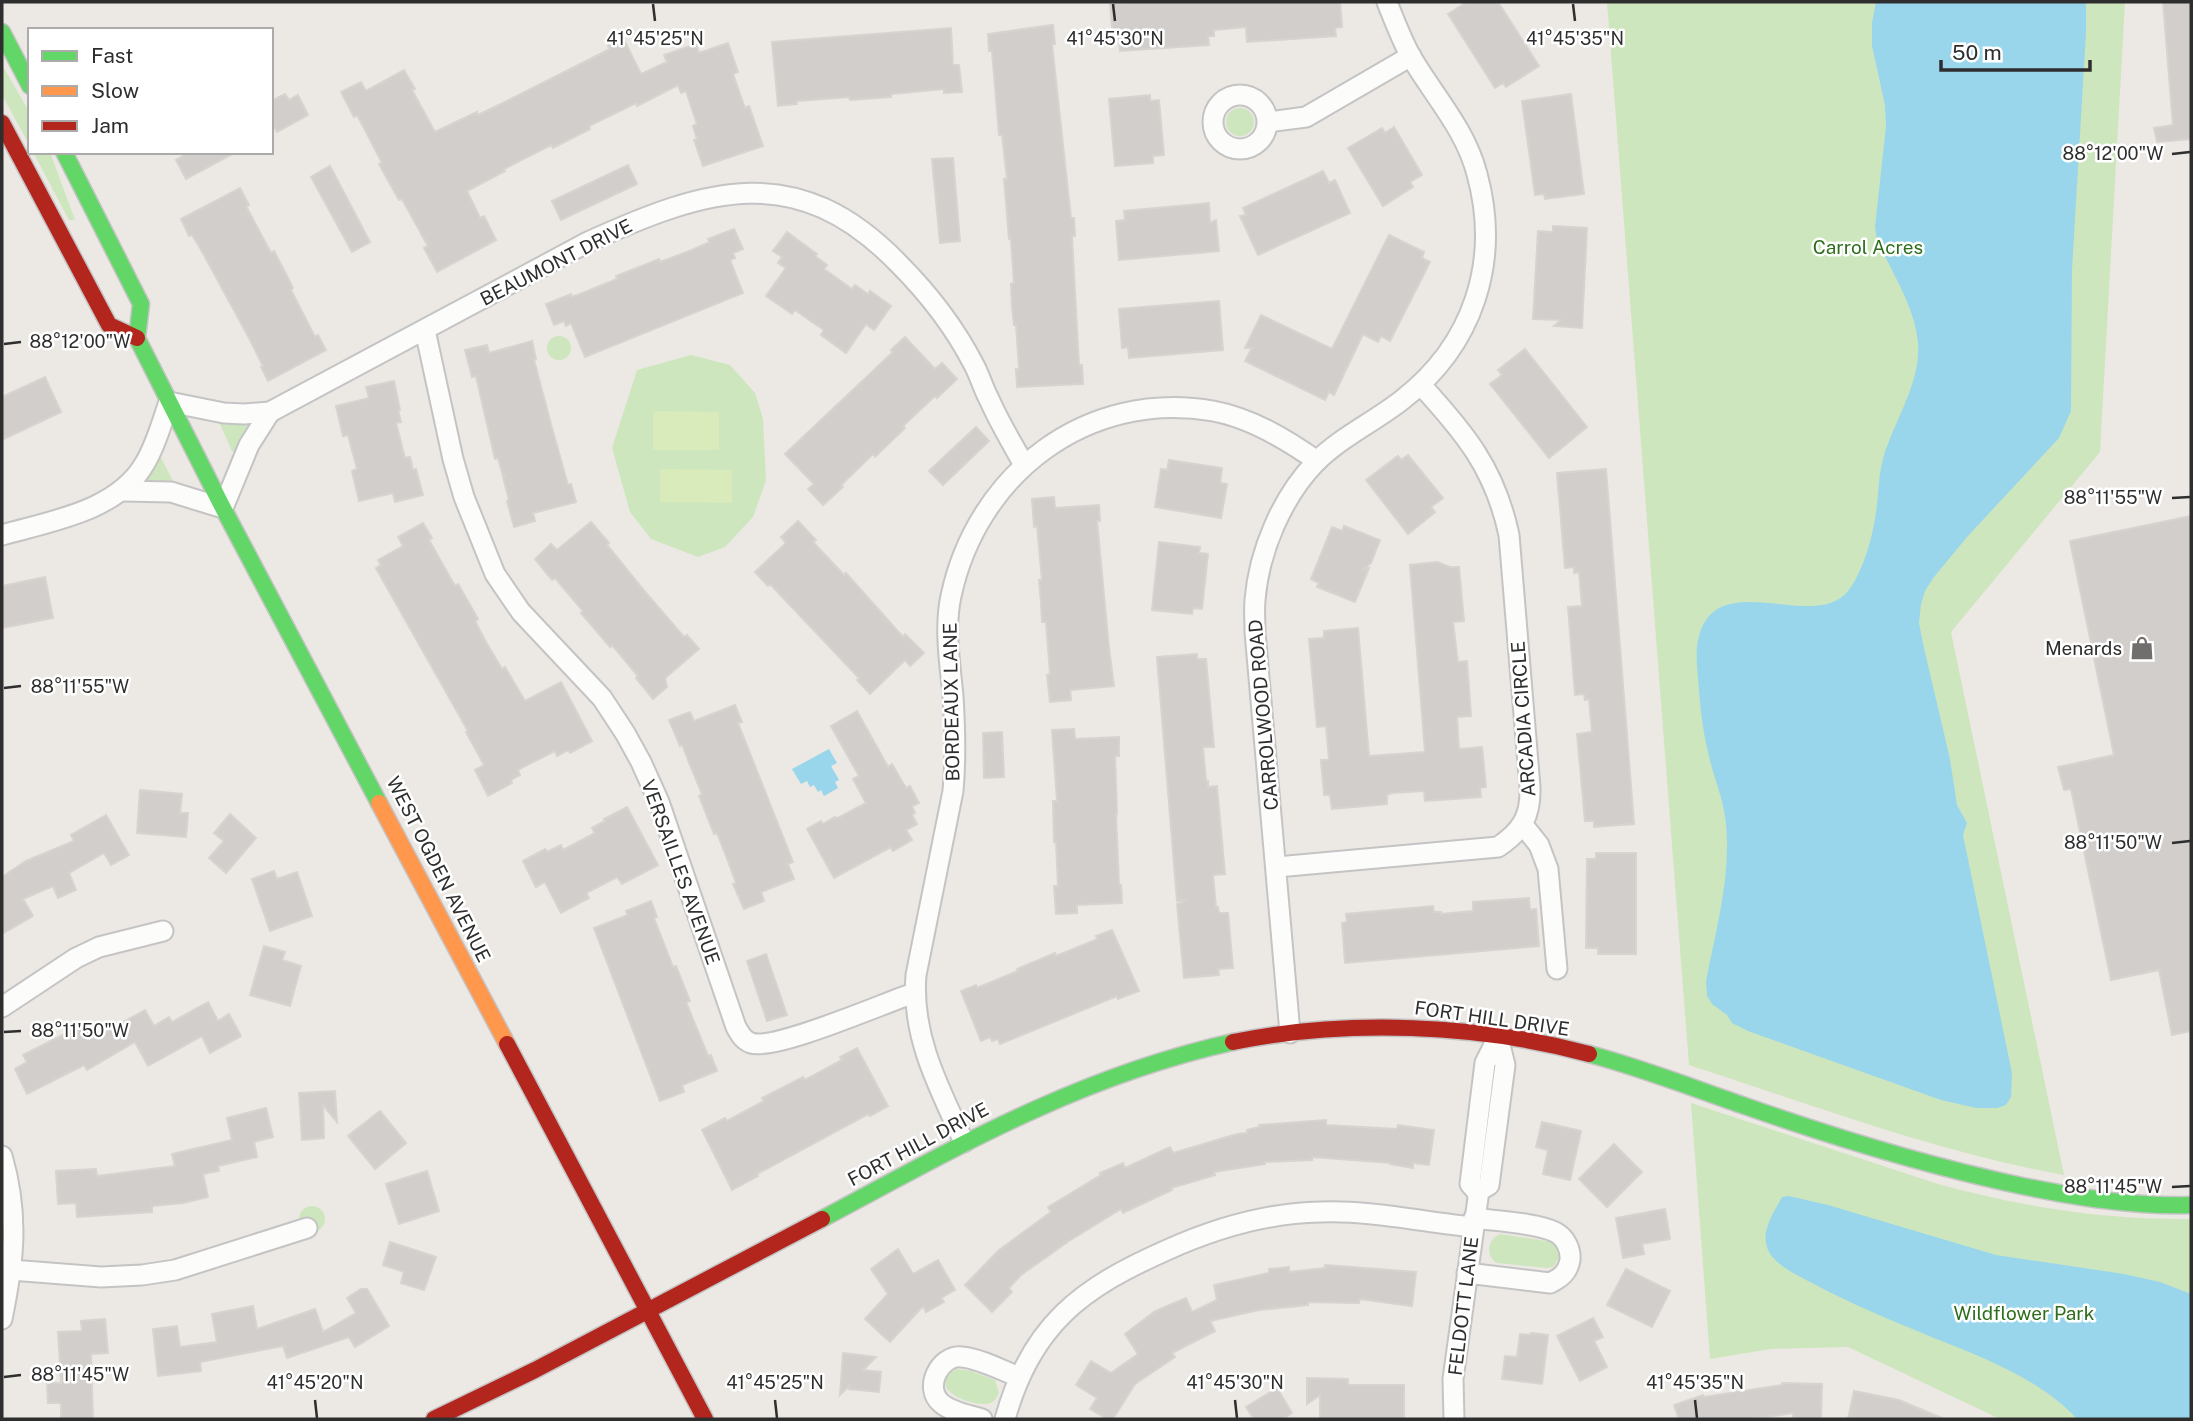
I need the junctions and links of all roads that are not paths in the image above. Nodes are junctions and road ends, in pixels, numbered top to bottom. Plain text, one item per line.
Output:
1 (1387, 2) edge
2 (2, 32) edge
3 (1411, 56) junction
4 (28, 82) edge
5 (1268, 122) dead end
6 (2, 123) edge
7 (65, 154) edge
8 (425, 330) junction
9 (137, 338) junction
10 (1421, 385) junction
11 (169, 402) junction
12 (270, 412) junction
13 (1317, 461) junction
14 (1024, 465) junction
15 (123, 491) junction
16 (223, 508) junction
17 (2, 535) edge
18 (1523, 825) junction
19 (1277, 867) junction
20 (163, 931) dead end
21 (1557, 970) dead end
22 (915, 993) junction
23 (2, 1007) edge
24 (1290, 1033) junction
25 (1497, 1037) junction
26 (964, 1142) junction
27 (2, 1156) edge
28 (2191, 1205) edge
29 (1474, 1223) junction
30 (307, 1228) dead end
31 (11, 1270) junction
32 (1467, 1273) junction
33 (649, 1311) junction
34 (2, 1318) edge
35 (1019, 1377) junction
36 (434, 1419) edge
37 (705, 1419) edge
38 (982, 1419) edge
39 (1005, 1419) edge
40 (1454, 1419) edge

1 - 3 street, CARROLWOOD ROAD
2 - 4 street
3 - 5 street
3 - 10 street, CARROLWOOD ROAD
6 - 9 street
7 - 9 street
8 - 12 street, BEAUMONT DRIVE
8 - 14 street, BEAUMONT DRIVE
8 - 22 street, VERSAILLES AVENUE
9 - 11 street, WEST OGDEN AVENUE
10 - 13 street, CARROLWOOD ROAD
10 - 18 street, ARCADIA CIRCLE
11 - 12 street, BEAUMONT DRIVE
11 - 15 street
11 - 16 street, WEST OGDEN AVENUE
12 - 16 street, BEAUMONT DRIVE
13 - 14 street, BORDEAUX LANE
13 - 19 street, CARROLWOOD ROAD
14 - 22 street, BORDEAUX LANE
15 - 16 street
15 - 17 street
16 - 33 street, WEST OGDEN AVENUE
18 - 19 street, ARCADIA CIRCLE
18 - 21 street
19 - 24 street, CARROLWOOD ROAD
20 - 23 street
22 - 26 street, BORDEAUX LANE
24 - 25 street, FORT HILL DRIVE
24 - 26 street, FORT HILL DRIVE
25 - 28 street, FORT HILL DRIVE
25 - 29 street, FELDOTT LANE
26 - 33 street, FORT HILL DRIVE
27 - 31 street
29 - 32 street, FELDOTT LANE
29 - 32 street
29 - 35 street
30 - 31 street
31 - 34 street
32 - 40 street, FELDOTT LANE
33 - 36 street, FORT HILL DRIVE
33 - 37 street, WEST OGDEN AVENUE
35 - 38 street
35 - 39 street

